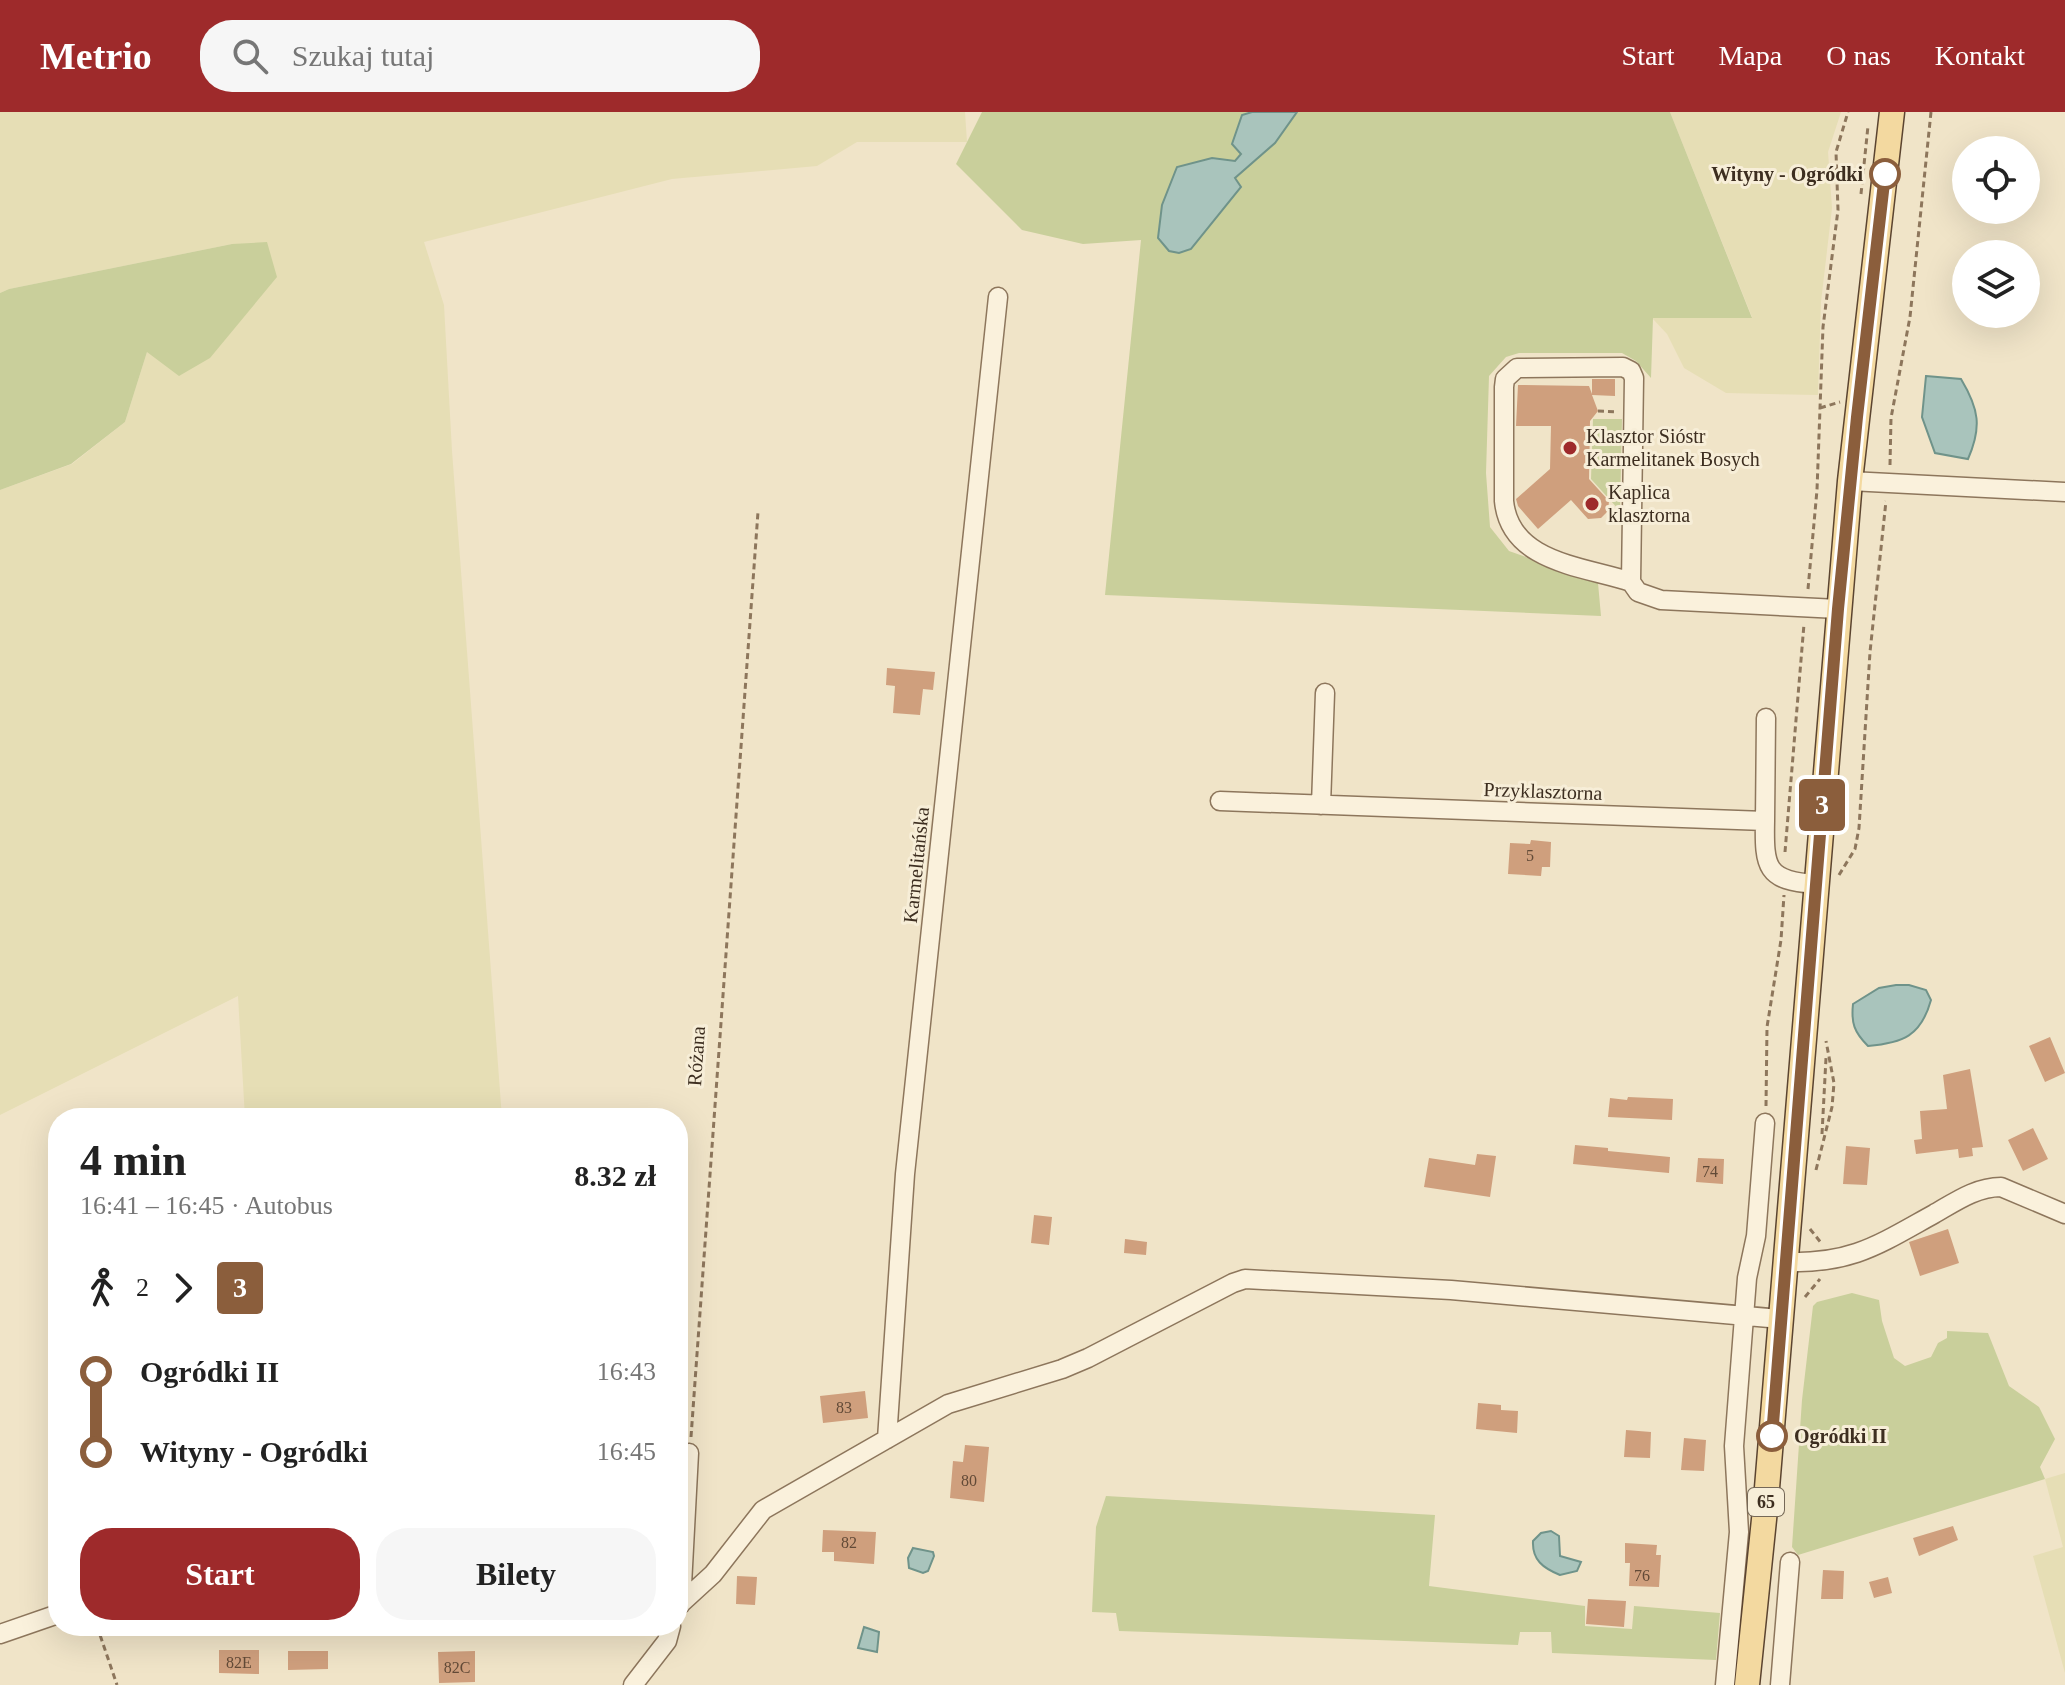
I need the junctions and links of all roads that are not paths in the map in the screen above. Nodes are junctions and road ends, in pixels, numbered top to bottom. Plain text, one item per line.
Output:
1 (1892, 112) edge
2 (998, 297) dead end
3 (1850, 481) junction
4 (2065, 492) edge
5 (1631, 582) junction
6 (1838, 609) junction
7 (1325, 693) dead end
8 (1766, 718) dead end
9 (1220, 801) dead end
10 (1321, 805) junction
11 (1765, 821) junction
12 (1826, 883) junction
13 (1765, 1123) dead end
14 (2065, 1214) edge
15 (1785, 1262) junction
16 (1744, 1318) junction
17 (1781, 1319) junction
18 (887, 1439) junction
19 (689, 1453) road end
20 (688, 1470) edge
21 (1761, 1560) junction
22 (688, 1597) edge
23 (48, 1617) edge
24 (0, 1634) edge
25 (668, 1636) edge
26 (633, 1685) edge
27 (1725, 1685) edge
28 (1747, 1685) edge
29 (1780, 1685) edge

1 - 3 main road, 65
2 - 18 street, Karmelitańska
3 - 4 street
3 - 6 main road, 65
5 - 5 street
5 - 6 street
6 - 12 main road, 65
7 - 10 street
8 - 11 street
9 - 10 street, Przyklasztorna
10 - 11 street, Przyklasztorna
11 - 12 street
12 - 15 main road, 65
13 - 16 street
14 - 15 street
15 - 17 main road, 65
16 - 17 street
16 - 18 street
16 - 27 street
17 - 21 main road, 65
18 - 22 street
19 - 20 street
21 - 28 main road, 65
21 - 29 street
23 - 24 street
25 - 26 street

